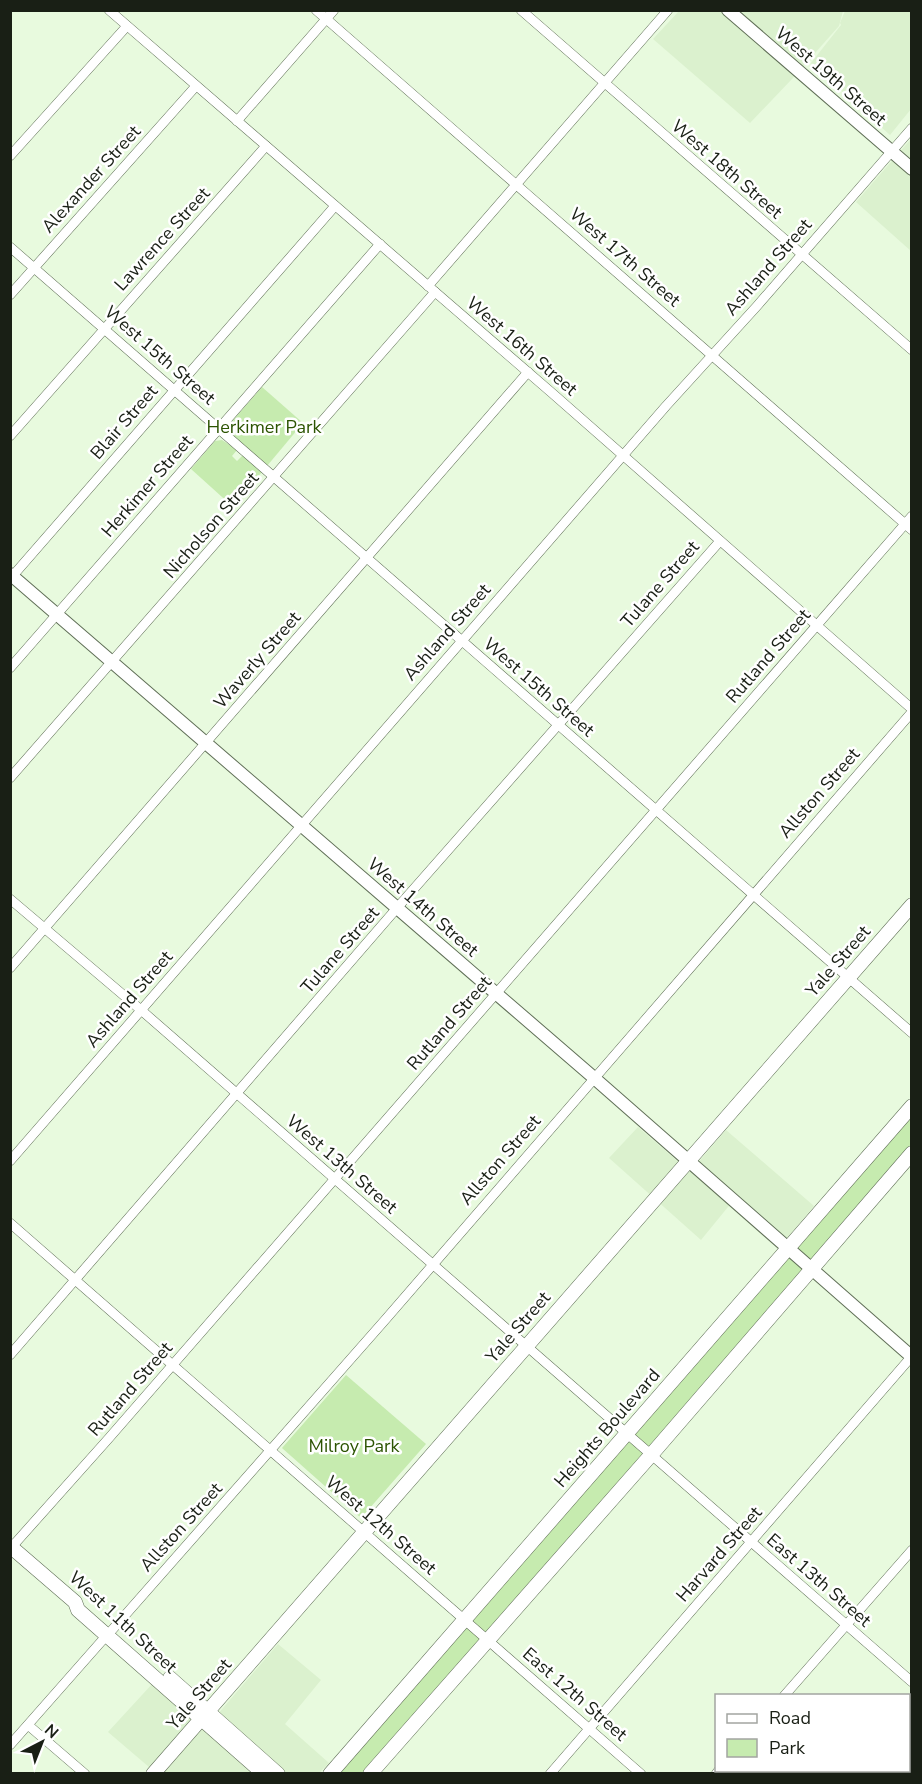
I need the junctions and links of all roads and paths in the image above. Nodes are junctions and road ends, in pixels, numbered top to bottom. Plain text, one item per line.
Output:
1 (109, 10) edge
2 (316, 10) edge
3 (334, 10) edge
4 (521, 10) edge
5 (668, 10) edge
6 (728, 10) edge
7 (326, 20) junction
8 (127, 26) junction
9 (604, 83) junction
10 (196, 86) junction
11 (237, 122) junction
12 (912, 128) edge
13 (266, 146) junction
14 (891, 151) junction
15 (10, 156) edge
16 (912, 169) edge
17 (516, 184) junction
18 (335, 206) junction
19 (380, 244) junction
20 (10, 247) edge
21 (801, 256) junction
22 (34, 267) junction
23 (432, 289) junction
24 (10, 295) edge
25 (104, 328) junction
26 (912, 351) edge
27 (712, 355) junction
28 (528, 372) junction
29 (174, 390) junction
30 (219, 429) junction
31 (10, 436) edge
32 (624, 456) junction
33 (274, 477) junction
34 (909, 523) edge
35 (720, 541) junction
36 (367, 558) junction
37 (11, 577) edge
38 (58, 614) junction
39 (816, 626) junction
40 (462, 641) junction
41 (112, 662) junction
42 (10, 668) edge
43 (912, 710) edge
44 (559, 725) junction
45 (206, 743) junction
46 (10, 778) edge
47 (656, 810) junction
48 (302, 826) junction
49 (753, 894) junction
50 (10, 899) edge
51 (912, 905) edge
52 (397, 908) junction
53 (45, 929) junction
54 (10, 968) edge
55 (847, 978) junction
56 (496, 994) junction
57 (141, 1010) junction
58 (912, 1033) edge
59 (593, 1077) junction
60 (237, 1094) junction
61 (912, 1106) edge
62 (912, 1154) edge
63 (687, 1160) junction
64 (10, 1161) edge
65 (334, 1180) junction
66 (10, 1223) edge
67 (788, 1248) junction
68 (431, 1264) junction
69 (811, 1269) junction
70 (76, 1280) junction
71 (525, 1345) junction
72 (10, 1355) edge
73 (912, 1357) edge
74 (173, 1365) junction
75 (626, 1433) junction
76 (271, 1450) junction
77 (651, 1455) junction
78 (363, 1531) junction
79 (751, 1542) junction
80 (11, 1547) edge
81 (912, 1550) edge
82 (464, 1620) junction
83 (846, 1624) junction
84 (110, 1632) junction
85 (487, 1640) junction
86 (912, 1682) edge
87 (785, 1694) edge
88 (205, 1715) junction
89 (28, 1725) junction
90 (589, 1728) junction
91 (10, 1745) edge
92 (85, 1773) edge
93 (153, 1773) edge
94 (264, 1773) edge
95 (278, 1773) edge
96 (330, 1773) edge
97 (370, 1773) edge
98 (550, 1773) edge
99 (641, 1773) edge

1 - 8 street, West 16th Street
2 - 7 street, West 17th Street
3 - 7 street
4 - 9 street, West 18th Street
5 - 9 street, Nicholson Street
6 - 14 street, West 19th Street
7 - 11 street
7 - 17 street, West 17th Street
8 - 10 street, West 16th Street
8 - 15 street
9 - 17 street, Nicholson Street
9 - 21 street, West 18th Street
10 - 11 street, West 16th Street
10 - 22 street, Alexander Street
11 - 13 street, West 16th Street
12 - 14 street, Ashland Street
13 - 18 street, West 16th Street
13 - 25 street, Lawrence Street
14 - 16 street, West 19th Street
14 - 21 street, Ashland Street
17 - 23 street, Nicholson Street
17 - 27 street, West 17th Street
18 - 19 street, West 16th Street
18 - 29 street, Blair Street
19 - 23 street, West 16th Street
19 - 30 street, Herkimer Street
20 - 22 street, West 15th Street
21 - 26 street, West 18th Street
21 - 27 street, Ashland Street
22 - 24 street, Alexander Street
22 - 25 street, West 15th Street
23 - 28 street, West 16th Street
23 - 33 street, Nicholson Street
25 - 29 street, West 15th Street
25 - 31 street, Lawrence Street
27 - 32 street, Ashland Street
27 - 34 street, West 17th Street
28 - 32 street, West 16th Street
28 - 36 street, Waverly Street
29 - 30 street, West 15th Street
29 - 37 street, Blair Street
30 - 33 street, West 15th Street
30 - 38 street, Herkimer Street
32 - 35 street, West 16th Street
32 - 40 street, Ashland Street
33 - 36 street, West 15th Street
33 - 41 street, Nicholson Street
34 - 39 street, Rutland Street
35 - 39 street, West 16th Street
35 - 44 street, Tulane Street
36 - 40 street, West 15th Street
36 - 45 street, Waverly Street
37 - 38 street, West 14th Street
38 - 41 street, West 14th Street
38 - 42 street, Herkimer Street
39 - 43 street, West 16th Street
39 - 47 street, Rutland Street
40 - 44 street, West 15th Street
40 - 48 street, Ashland Street
41 - 45 street, West 14th Street
41 - 46 street, Nicholson Street
43 - 49 street, Allston Street
44 - 47 street, West 15th Street
44 - 52 street, Tulane Street
45 - 48 street, West 14th Street
45 - 53 street, Waverly Street
47 - 49 street, West 15th Street
47 - 56 street, Rutland Street
48 - 52 street, West 14th Street
48 - 57 street, Ashland Street
49 - 55 street, West 15th Street
49 - 59 street, Allston Street
50 - 53 street, West 13th Street
51 - 55 main road, Yale Street
52 - 56 street, West 14th Street
52 - 60 street, Tulane Street
53 - 54 street, Waverly Street
53 - 57 street, West 13th Street
55 - 58 street, West 15th Street
55 - 63 main road, Yale Street
56 - 59 street, West 14th Street
56 - 65 street, Rutland Street
57 - 60 street, West 13th Street
57 - 64 street, Ashland Street
59 - 63 street, West 14th Street
59 - 68 street, Allston Street
60 - 65 street, West 13th Street
60 - 70 street, Tulane Street
61 - 67 main road, Heights Boulevard
62 - 69 main road
63 - 67 street, West 14th Street
63 - 71 main road, Yale Street
65 - 68 street, West 13th Street
65 - 74 street, Rutland Street
66 - 70 street, West 12th Street
67 - 69 street, West 14th Street
67 - 75 main road, Heights Boulevard
68 - 71 street, West 13th Street
68 - 76 street, Allston Street
69 - 73 street, West 14th Street
69 - 77 main road
70 - 72 street, Tulane Street
70 - 74 street, West 12th Street
71 - 75 street, West 13th Street
71 - 78 main road, Yale Street
73 - 79 street, Harvard Street
74 - 76 street, West 12th Street
74 - 80 street, Rutland Street
75 - 77 street, West 13th Street
75 - 82 main road, Heights Boulevard
76 - 78 street, West 12th Street
76 - 84 street, Allston Street
77 - 79 street, East 13th Street
77 - 85 main road
78 - 82 street, West 12th Street
78 - 88 main road, Yale Street
79 - 83 street, East 13th Street
79 - 90 street, Harvard Street
80 - 84 main road, West 11th Street
81 - 83 street
82 - 85 street, West 12th Street
82 - 96 main road, Heights Boulevard
83 - 86 street, East 13th Street
83 - 87 street
84 - 88 main road, West 11th Street
84 - 88 main road, West 11th Street
84 - 89 street, Allston Street
85 - 90 street, East 12th Street
85 - 97 main road
88 - 93 main road, Yale Street
88 - 94 main road, West 11th Street
88 - 95 main road, West 11th Street
89 - 91 street, Allston Street
89 - 92 street
90 - 98 street, Harvard Street
90 - 99 street, East 12th Street

